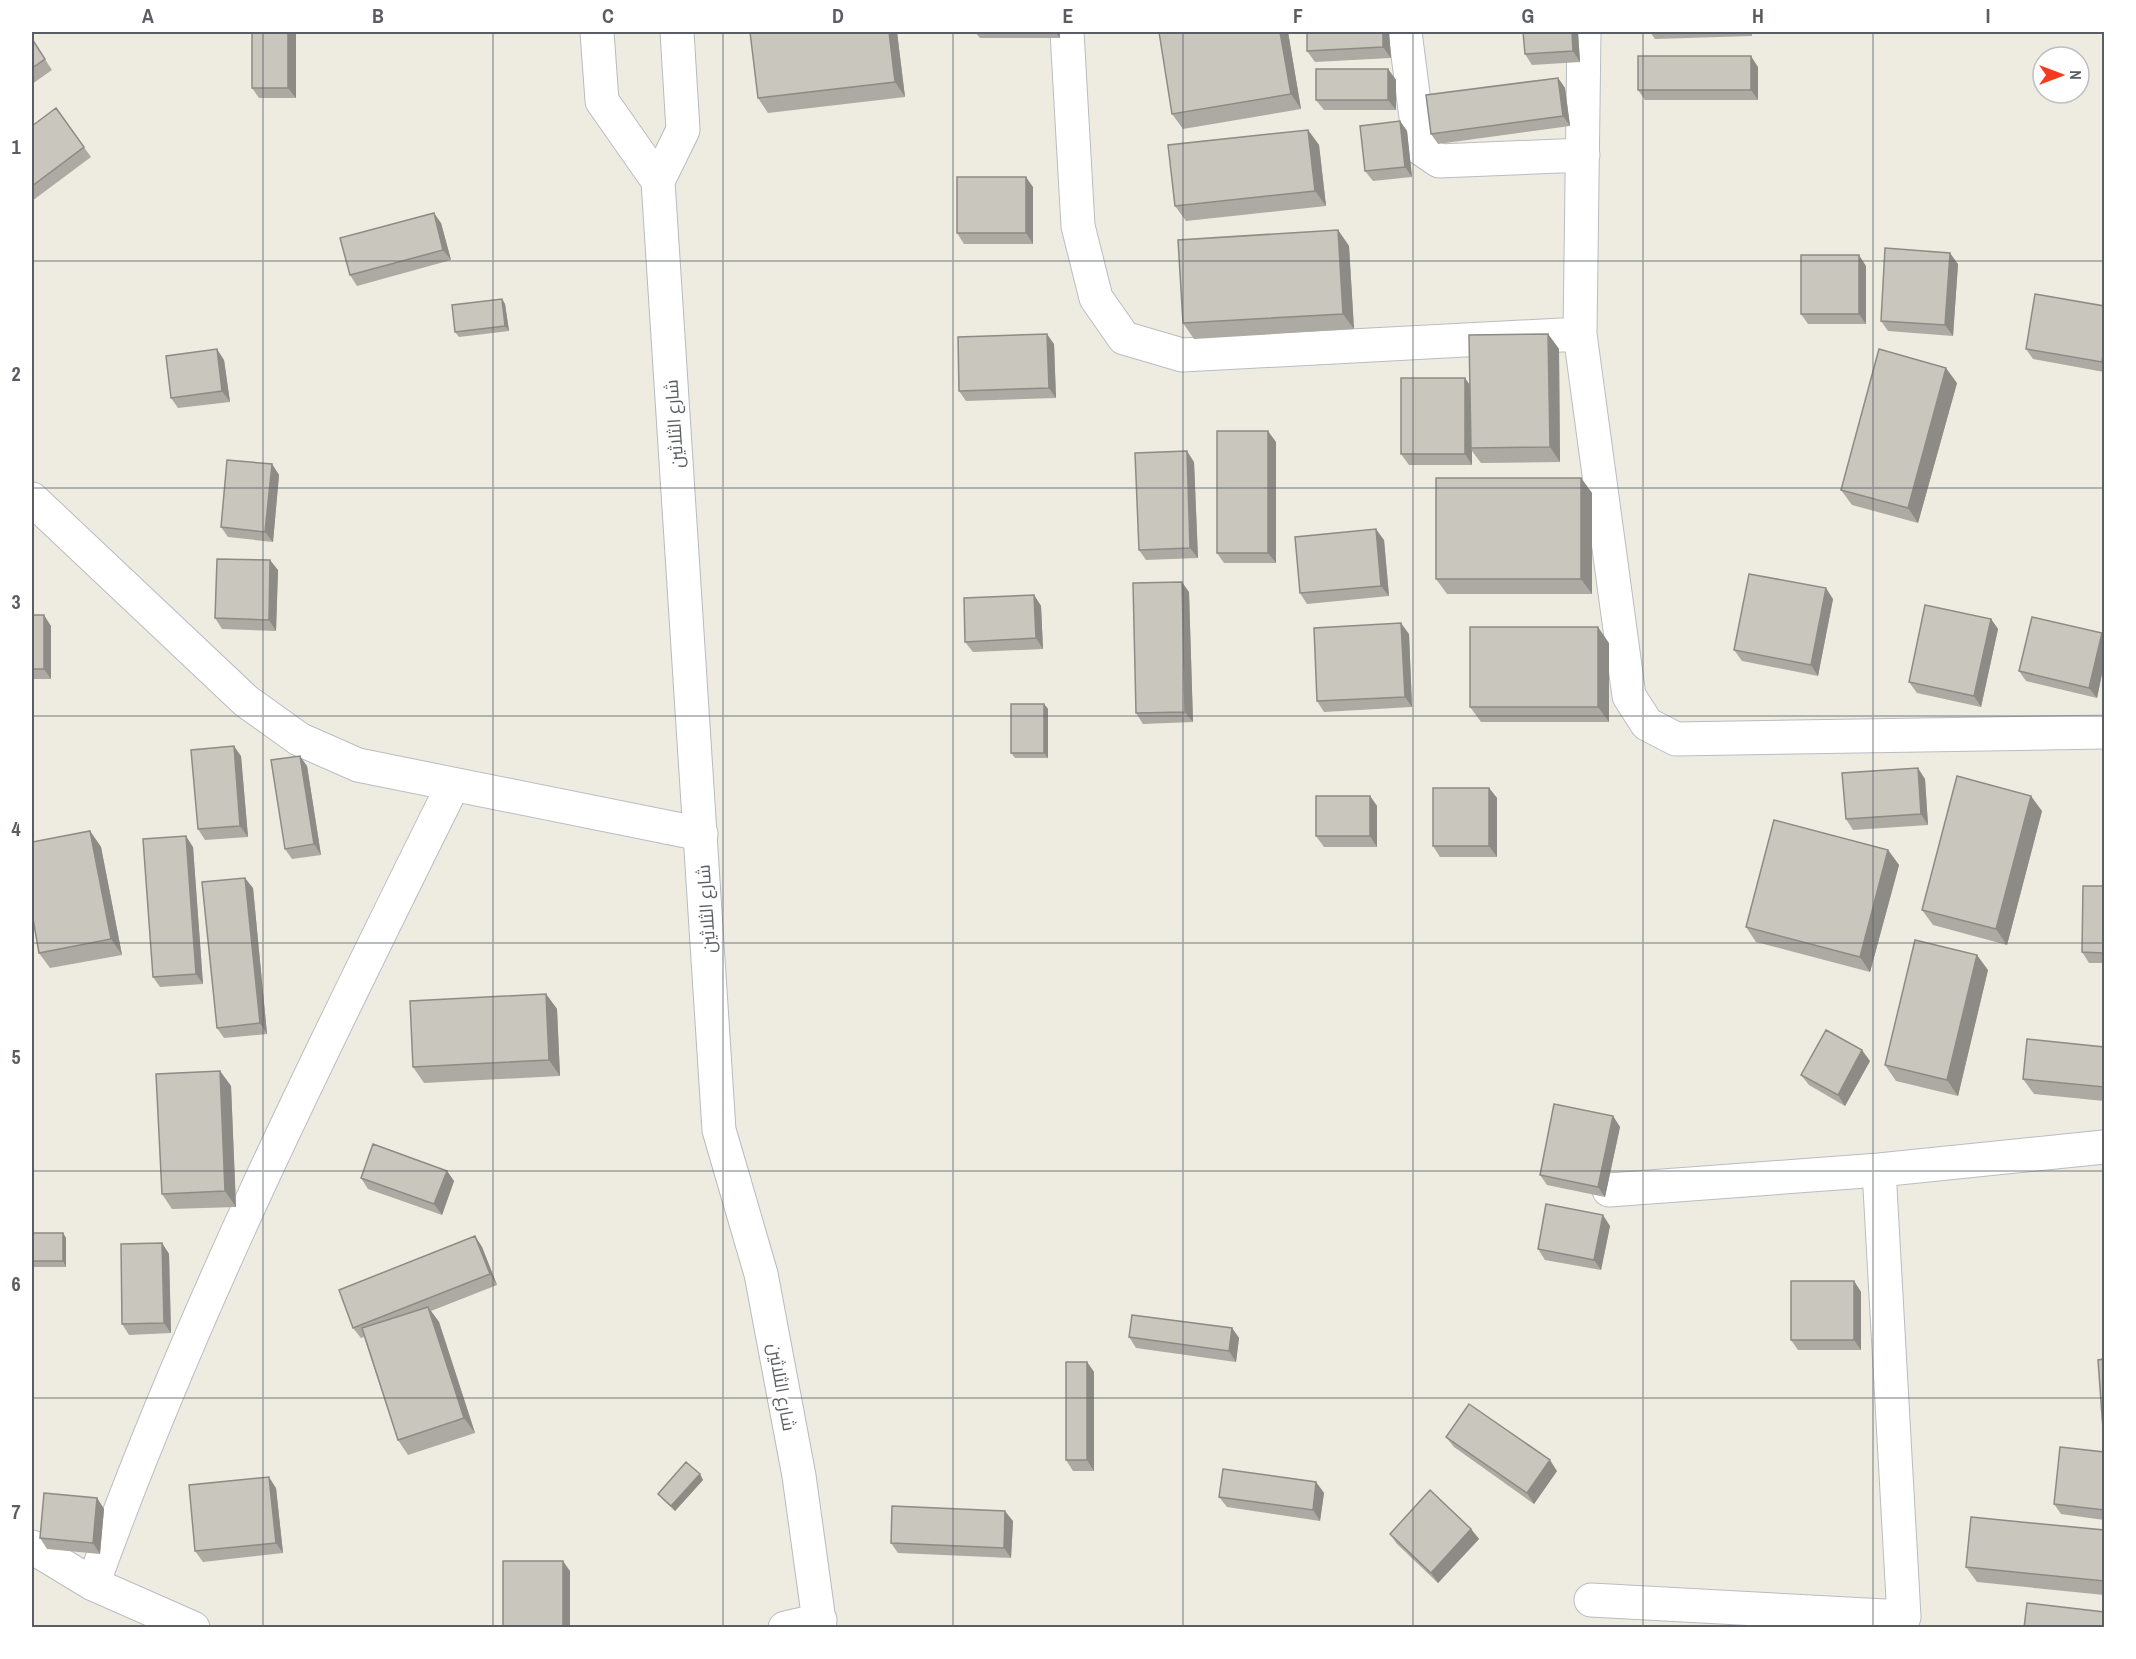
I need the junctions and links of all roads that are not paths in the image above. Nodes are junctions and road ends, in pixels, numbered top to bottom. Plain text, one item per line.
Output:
1 (597, 32) edge
2 (677, 32) edge
3 (1067, 32) edge
4 (1405, 32) edge
5 (1584, 32) edge
6 (1583, 154) junction
7 (658, 181) junction
8 (1580, 334) junction
9 (32, 499) edge
10 (2104, 732) edge
11 (453, 786) junction
12 (701, 834) junction
13 (2104, 1147) edge
14 (1879, 1170) junction
15 (1609, 1190) dead end
16 (32, 1547) edge
17 (93, 1584) junction
18 (1591, 1600) dead end
19 (820, 1624) edge
20 (193, 1628) edge
21 (785, 1628) edge

1 - 7 street
2 - 7 street, شارع الثلاثين
3 - 8 street
4 - 6 street
5 - 6 street
6 - 8 street
7 - 12 street, شارع الثلاثين
8 - 10 street
9 - 11 street
11 - 12 street
11 - 17 street
12 - 19 street, شارع الثلاثين
13 - 14 street
14 - 15 street
14 - 18 street
16 - 17 street
17 - 20 street
19 - 21 street

